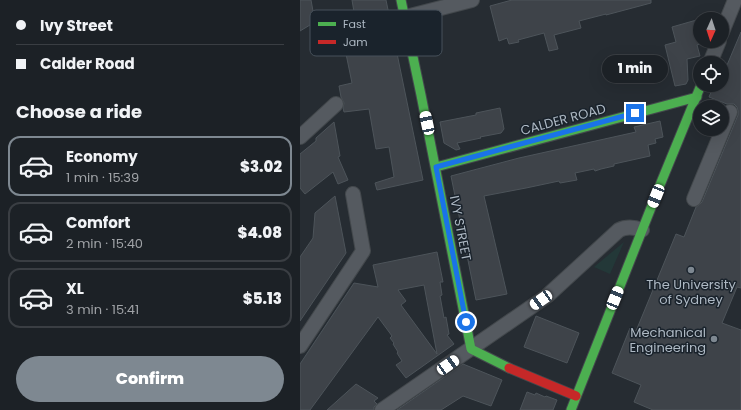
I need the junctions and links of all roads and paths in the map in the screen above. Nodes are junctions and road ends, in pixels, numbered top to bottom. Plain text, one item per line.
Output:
1 (401, 0) edge
2 (472, 0) edge
3 (735, 0) edge
4 (404, 10) edge
5 (435, 10) edge
6 (729, 15) edge
7 (413, 56) edge
8 (698, 92) edge
9 (697, 96) junction
10 (336, 104) dead end
11 (730, 112) dead end
12 (300, 138) edge
13 (436, 167) junction
14 (353, 194) dead end
15 (694, 199) dead end
16 (642, 230) junction
17 (300, 346) edge
18 (471, 349) junction
19 (576, 396) junction
20 (382, 410) edge
21 (571, 410) edge

1 - 4 street, IVY STREET
2 - 5 street
3 - 6 street
7 - 13 street, IVY STREET
8 - 9 street
9 - 13 street, CALDER ROAD
9 - 16 street
10 - 12 street
11 - 15 street
13 - 18 street, IVY STREET
14 - 17 street
16 - 18 street
16 - 19 street
18 - 19 street
18 - 20 street
19 - 21 street

